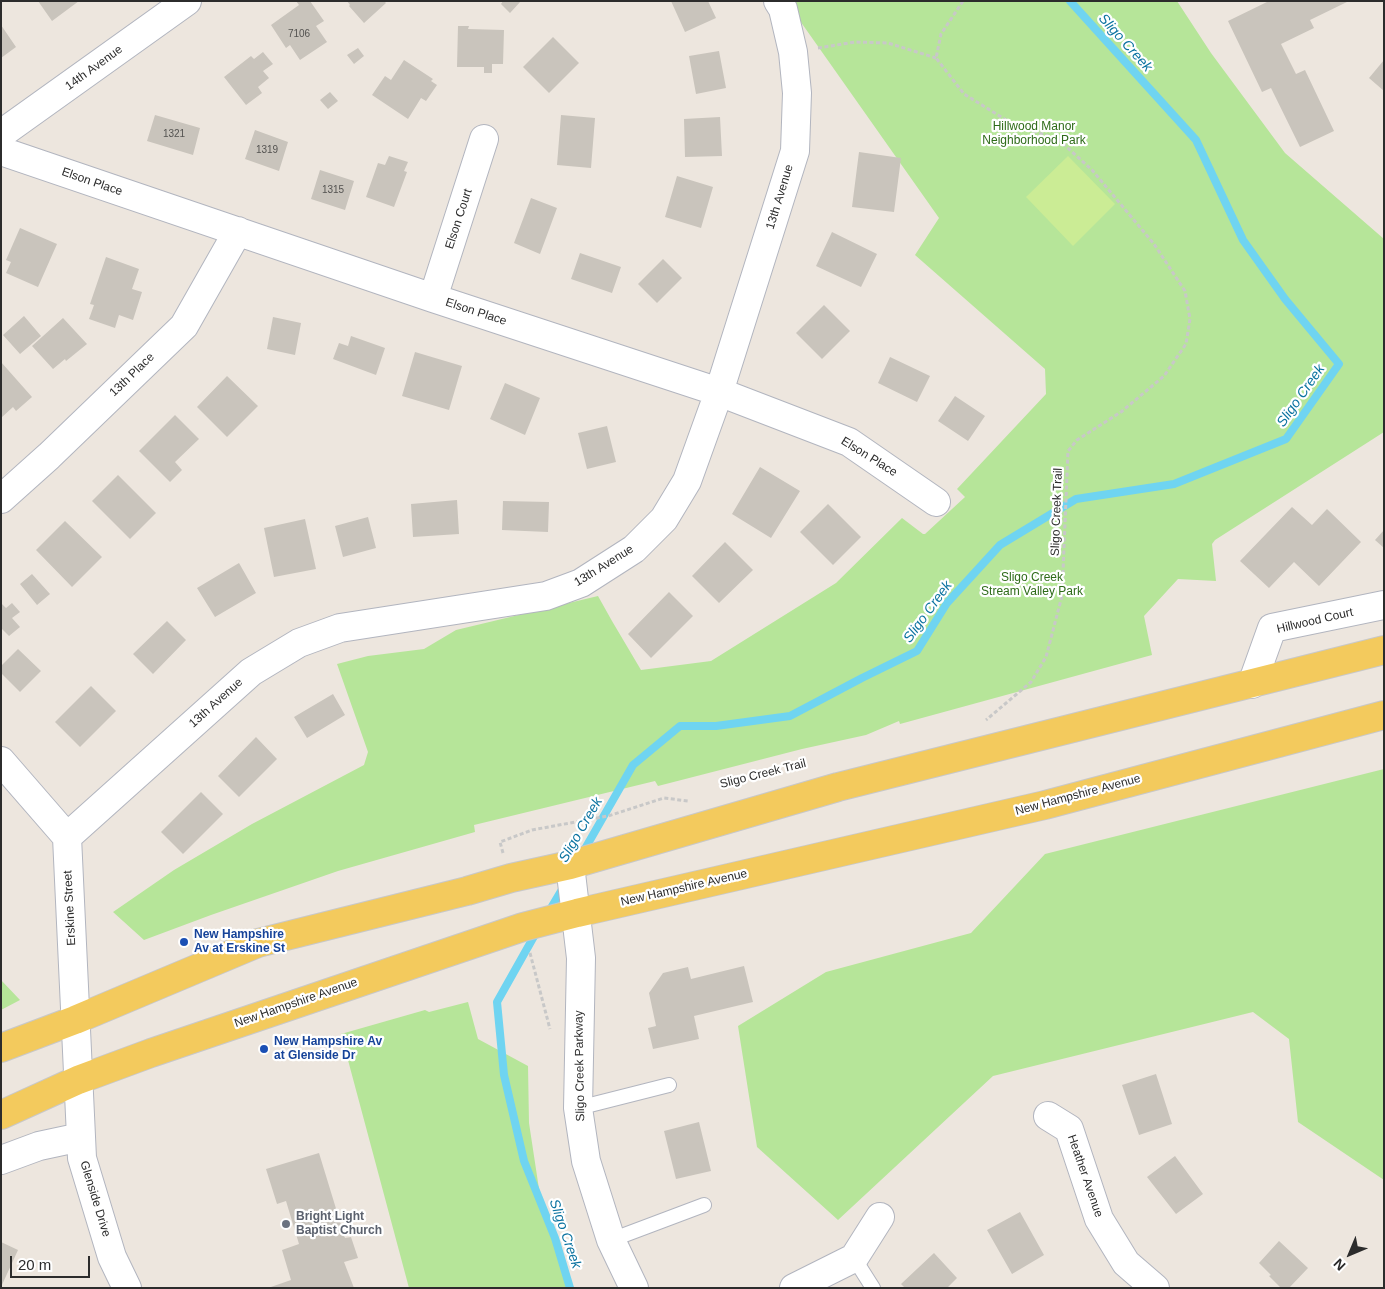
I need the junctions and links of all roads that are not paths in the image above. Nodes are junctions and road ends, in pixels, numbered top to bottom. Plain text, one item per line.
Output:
1 (187, 1) edge
2 (778, 1) edge
3 (1, 134) edge
4 (484, 139) dead end
5 (1, 151) edge
6 (238, 231) junction
7 (433, 298) junction
8 (720, 392) junction
9 (1, 499) edge
10 (936, 502) dead end
11 (1384, 605) edge
12 (1384, 650) edge
13 (1252, 684) junction
14 (1384, 715) edge
15 (1, 761) edge
16 (67, 837) junction
17 (570, 865) junction
18 (576, 913) junction
19 (75, 1020) junction
20 (1, 1048) edge
21 (78, 1080) junction
22 (669, 1085) dead end
23 (578, 1108) junction
24 (1, 1115) edge
25 (1048, 1116) dead end
26 (81, 1137) junction
27 (1, 1160) edge
28 (704, 1204) dead end
29 (880, 1217) dead end
30 (611, 1240) junction
31 (112, 1257) junction
32 (854, 1258) junction
33 (104, 1288) edge
34 (127, 1288) edge
35 (634, 1288) edge
36 (794, 1288) edge
37 (873, 1288) edge
38 (1155, 1288) edge

1 - 3 street, 14th Avenue
2 - 8 street, 13th Avenue
4 - 7 street, Elson Court
5 - 6 street, Elson Place
6 - 7 street, Elson Place
6 - 9 street, 13th Place
7 - 8 street, Elson Place
8 - 10 street, Elson Place
8 - 16 street, 13th Avenue
11 - 13 street, Hillwood Court
12 - 13 main road
13 - 17 main road
14 - 18 main road, New Hampshire Avenue
15 - 16 street
16 - 19 street, Erskine Street
17 - 18 street, Sligo Creek Parkway
17 - 19 main road
18 - 21 main road, New Hampshire Avenue
18 - 23 street, Sligo Creek Parkway
19 - 20 main road
19 - 21 street, Erskine Street
21 - 24 main road, New Hampshire Avenue
21 - 26 street, Glenside Drive
22 - 23 lane
23 - 30 street, Sligo Creek Parkway
25 - 38 street, Heather Avenue
26 - 27 street
26 - 31 street, Glenside Drive
28 - 30 lane
29 - 32 street
30 - 35 street, Sligo Creek Parkway
31 - 33 street
31 - 34 street, Glenside Drive
32 - 36 street
32 - 37 lane

